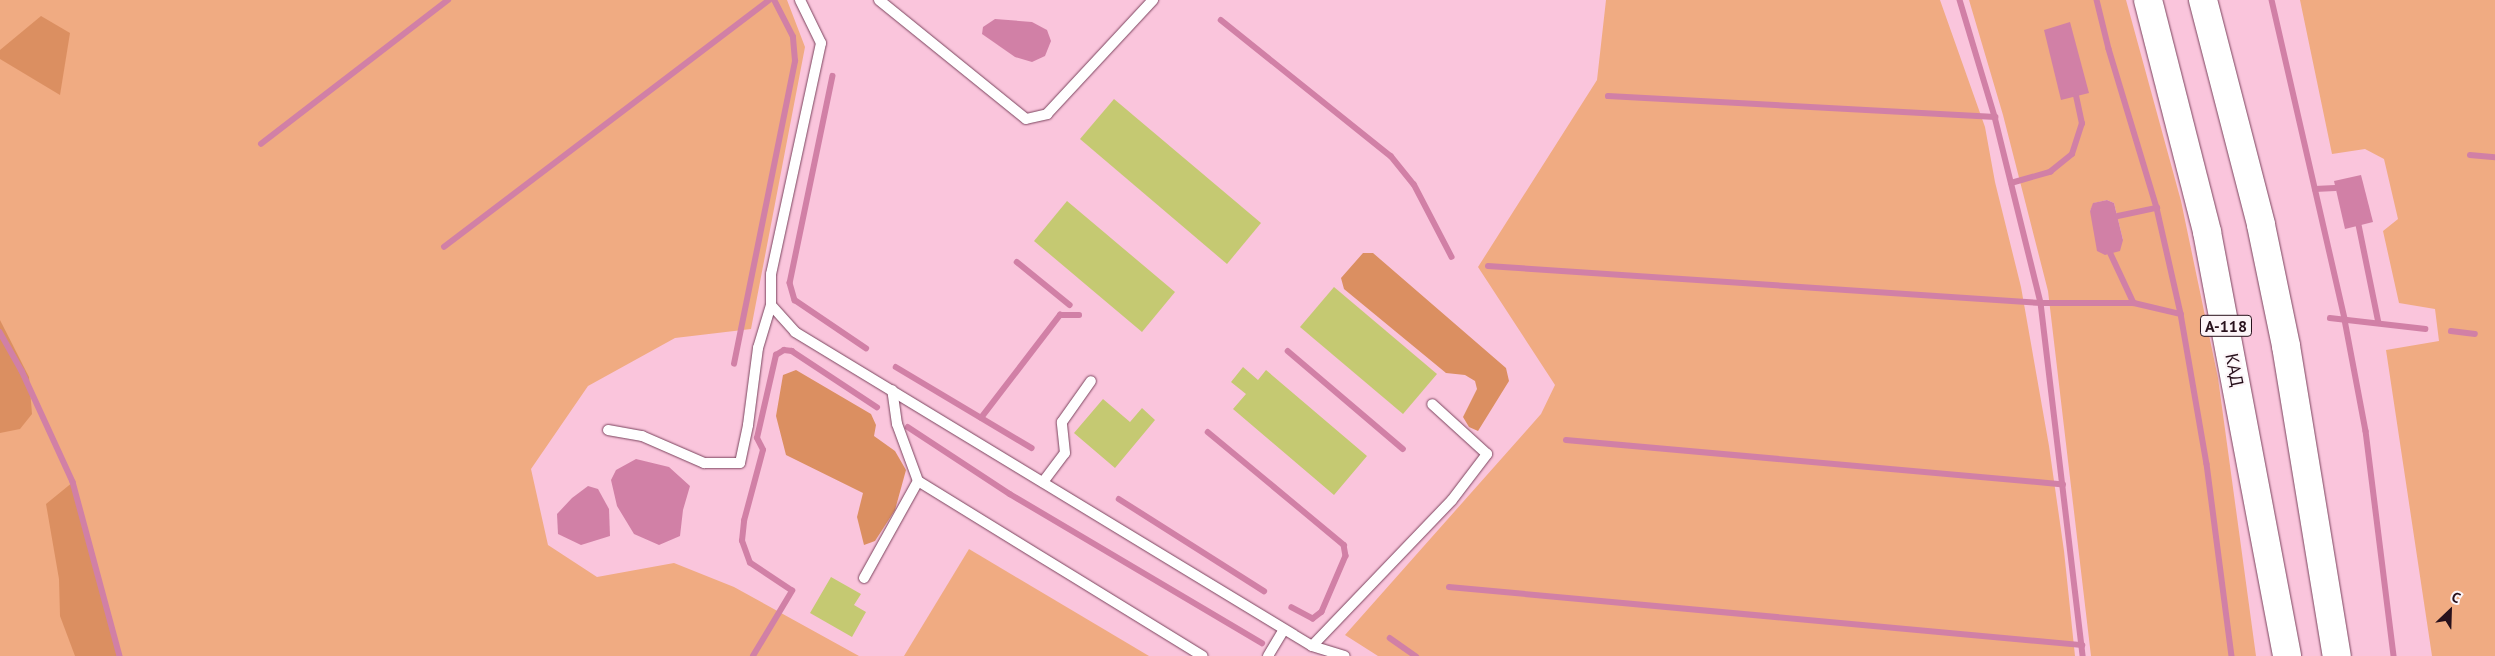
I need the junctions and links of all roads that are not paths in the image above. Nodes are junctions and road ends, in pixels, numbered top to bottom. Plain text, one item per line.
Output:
1 (800, 0) edge
2 (879, 0) edge
3 (1153, 0) edge
4 (2148, 0) edge
5 (2203, 0) edge
6 (771, 305) junction
7 (1091, 381) dead end
8 (892, 390) junction
9 (1432, 404) dead end
10 (608, 430) dead end
11 (918, 481) junction
12 (1043, 482) junction
13 (864, 578) dead end
14 (1284, 628) junction
15 (1312, 646) junction
16 (1203, 656) edge
17 (1268, 656) edge
18 (1345, 656) edge
19 (2287, 656) edge
20 (2337, 656) edge

1 - 6 lane
2 - 3 lane
4 - 19 highway, КАД / А-118
5 - 20 highway
6 - 8 lane
6 - 10 lane
7 - 12 lane
8 - 11 lane
8 - 12 lane
9 - 15 lane
11 - 13 lane
11 - 16 lane
12 - 14 lane
14 - 15 lane
14 - 17 lane
15 - 18 lane

